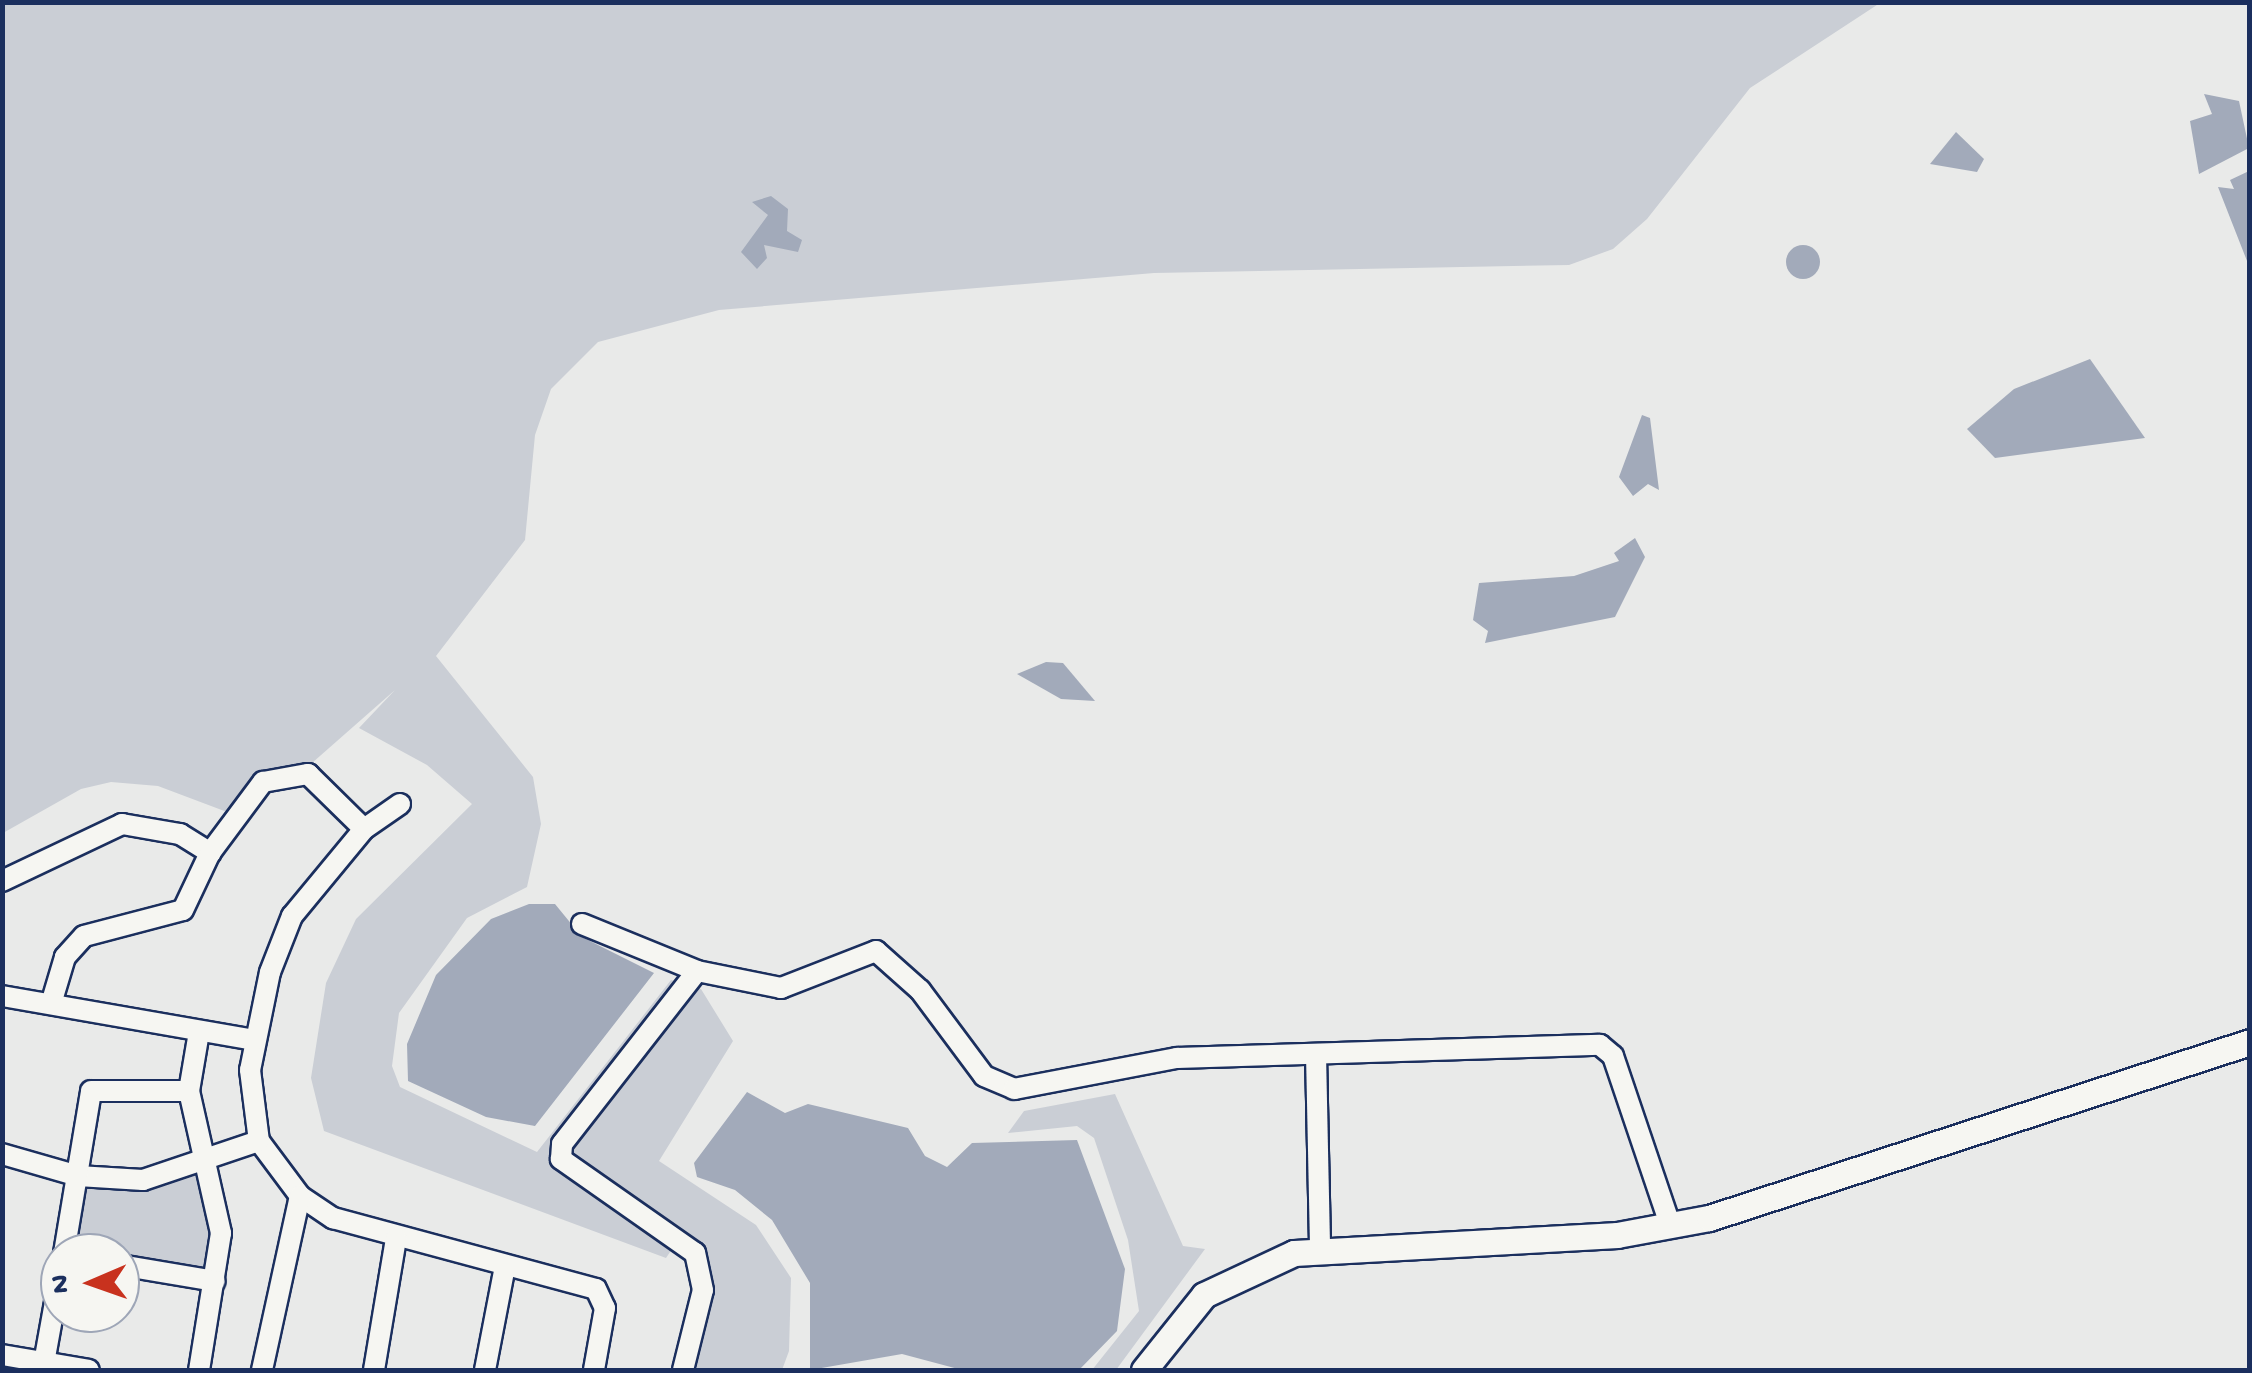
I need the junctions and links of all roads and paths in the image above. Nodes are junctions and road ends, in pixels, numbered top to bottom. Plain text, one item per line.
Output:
1 (400, 804) dead end
2 (364, 830) junction
3 (210, 852) junction
4 (2, 880) edge
5 (582, 924) dead end
6 (697, 971) junction
7 (2, 996) edge
8 (51, 1004) junction
9 (198, 1032) junction
10 (255, 1040) junction
11 (2250, 1042) edge
12 (1316, 1054) junction
13 (188, 1091) junction
14 (258, 1140) junction
15 (2, 1154) edge
16 (205, 1163) junction
17 (78, 1176) junction
18 (300, 1196) junction
19 (1670, 1224) junction
20 (68, 1233) edge
21 (396, 1238) junction
22 (1320, 1249) junction
23 (504, 1266) junction
24 (140, 1269) edge
25 (215, 1282) junction
26 (49, 1333) edge
27 (2, 1356) edge
28 (44, 1363) junction
29 (89, 1370) edge
30 (200, 1370) edge
31 (262, 1370) edge
32 (374, 1370) edge
33 (485, 1370) edge
34 (594, 1370) edge
35 (683, 1370) edge
36 (1144, 1370) edge

1 - 2 street
2 - 3 street
2 - 10 street
3 - 4 street
3 - 8 street
5 - 6 street
6 - 12 street
6 - 35 street
7 - 8 street
8 - 9 street
9 - 10 street
9 - 13 street
10 - 14 street
11 - 19 street
12 - 19 street
12 - 22 street
13 - 16 street
13 - 17 street
14 - 16 street
14 - 18 street
15 - 17 street
16 - 17 street
16 - 25 street
17 - 20 street
18 - 21 street
18 - 31 street
19 - 22 street
21 - 23 street
21 - 32 street
22 - 36 street
23 - 33 street
23 - 34 street
24 - 25 street
25 - 30 street
26 - 28 street
27 - 28 street
28 - 29 street

